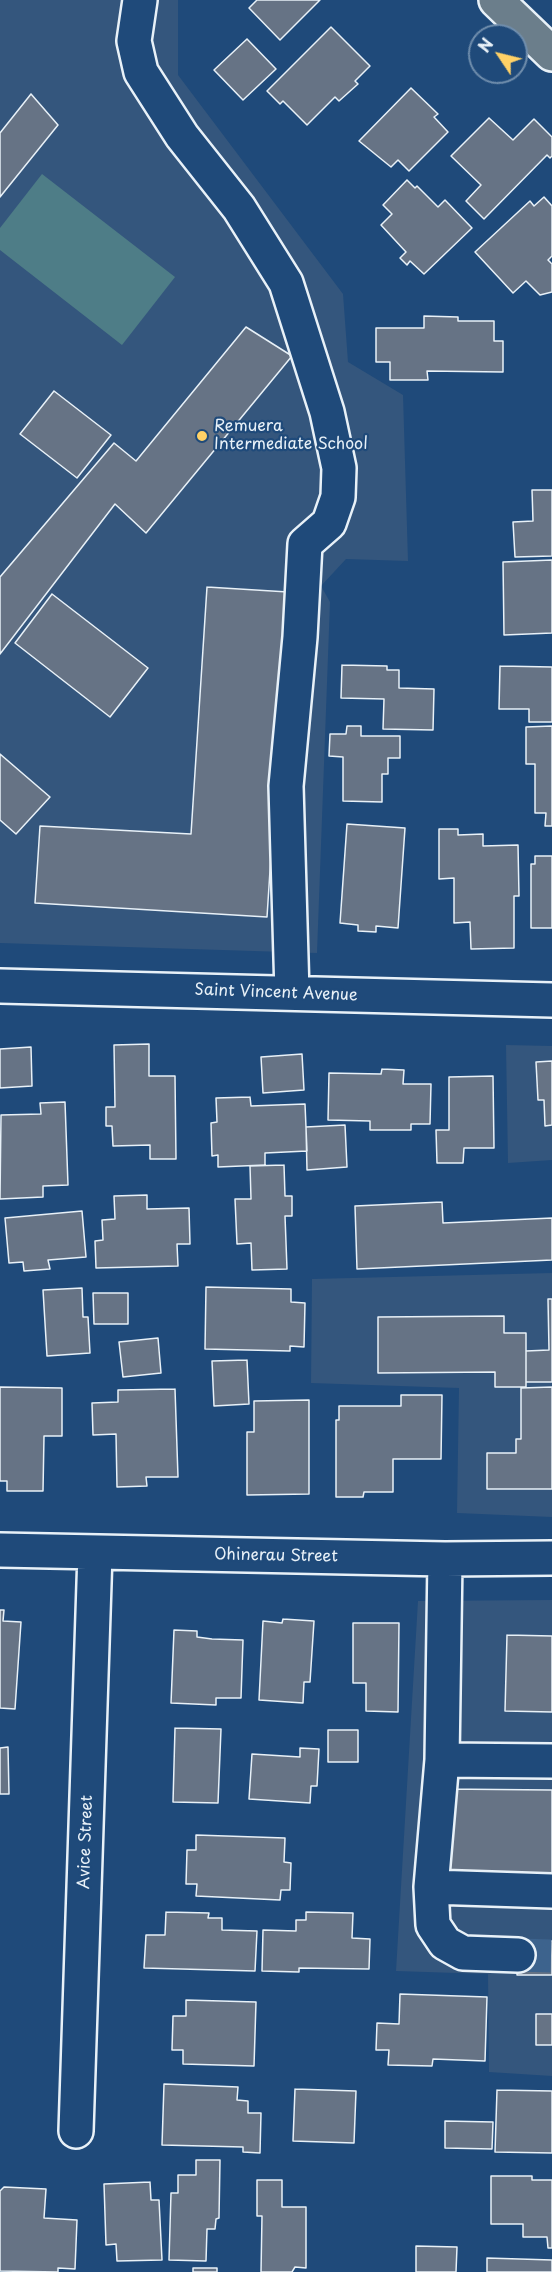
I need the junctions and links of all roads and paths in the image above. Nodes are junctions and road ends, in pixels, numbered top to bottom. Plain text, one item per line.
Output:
1 (140, 0) edge
2 (496, 0) edge
3 (545, 42) edge
4 (0, 986) edge
5 (292, 993) junction
6 (552, 1000) edge
7 (0, 1550) edge
8 (95, 1553) junction
9 (552, 1558) edge
10 (445, 1559) junction
11 (442, 1760) junction
12 (552, 1761) edge
13 (431, 1887) junction
14 (552, 1891) edge
15 (518, 1955) tunnel mouth
16 (76, 2131) dead end

1 - 5 street
2 - 3 main road
4 - 5 street, Saint Vincent Avenue
5 - 6 street, Saint Vincent Avenue
7 - 8 street, Ohinerau Street
8 - 10 street, Ohinerau Street
8 - 16 street, Avice Street
9 - 10 street, Ohinerau Street
10 - 11 street
11 - 12 street
11 - 13 street
13 - 14 street
13 - 15 street

